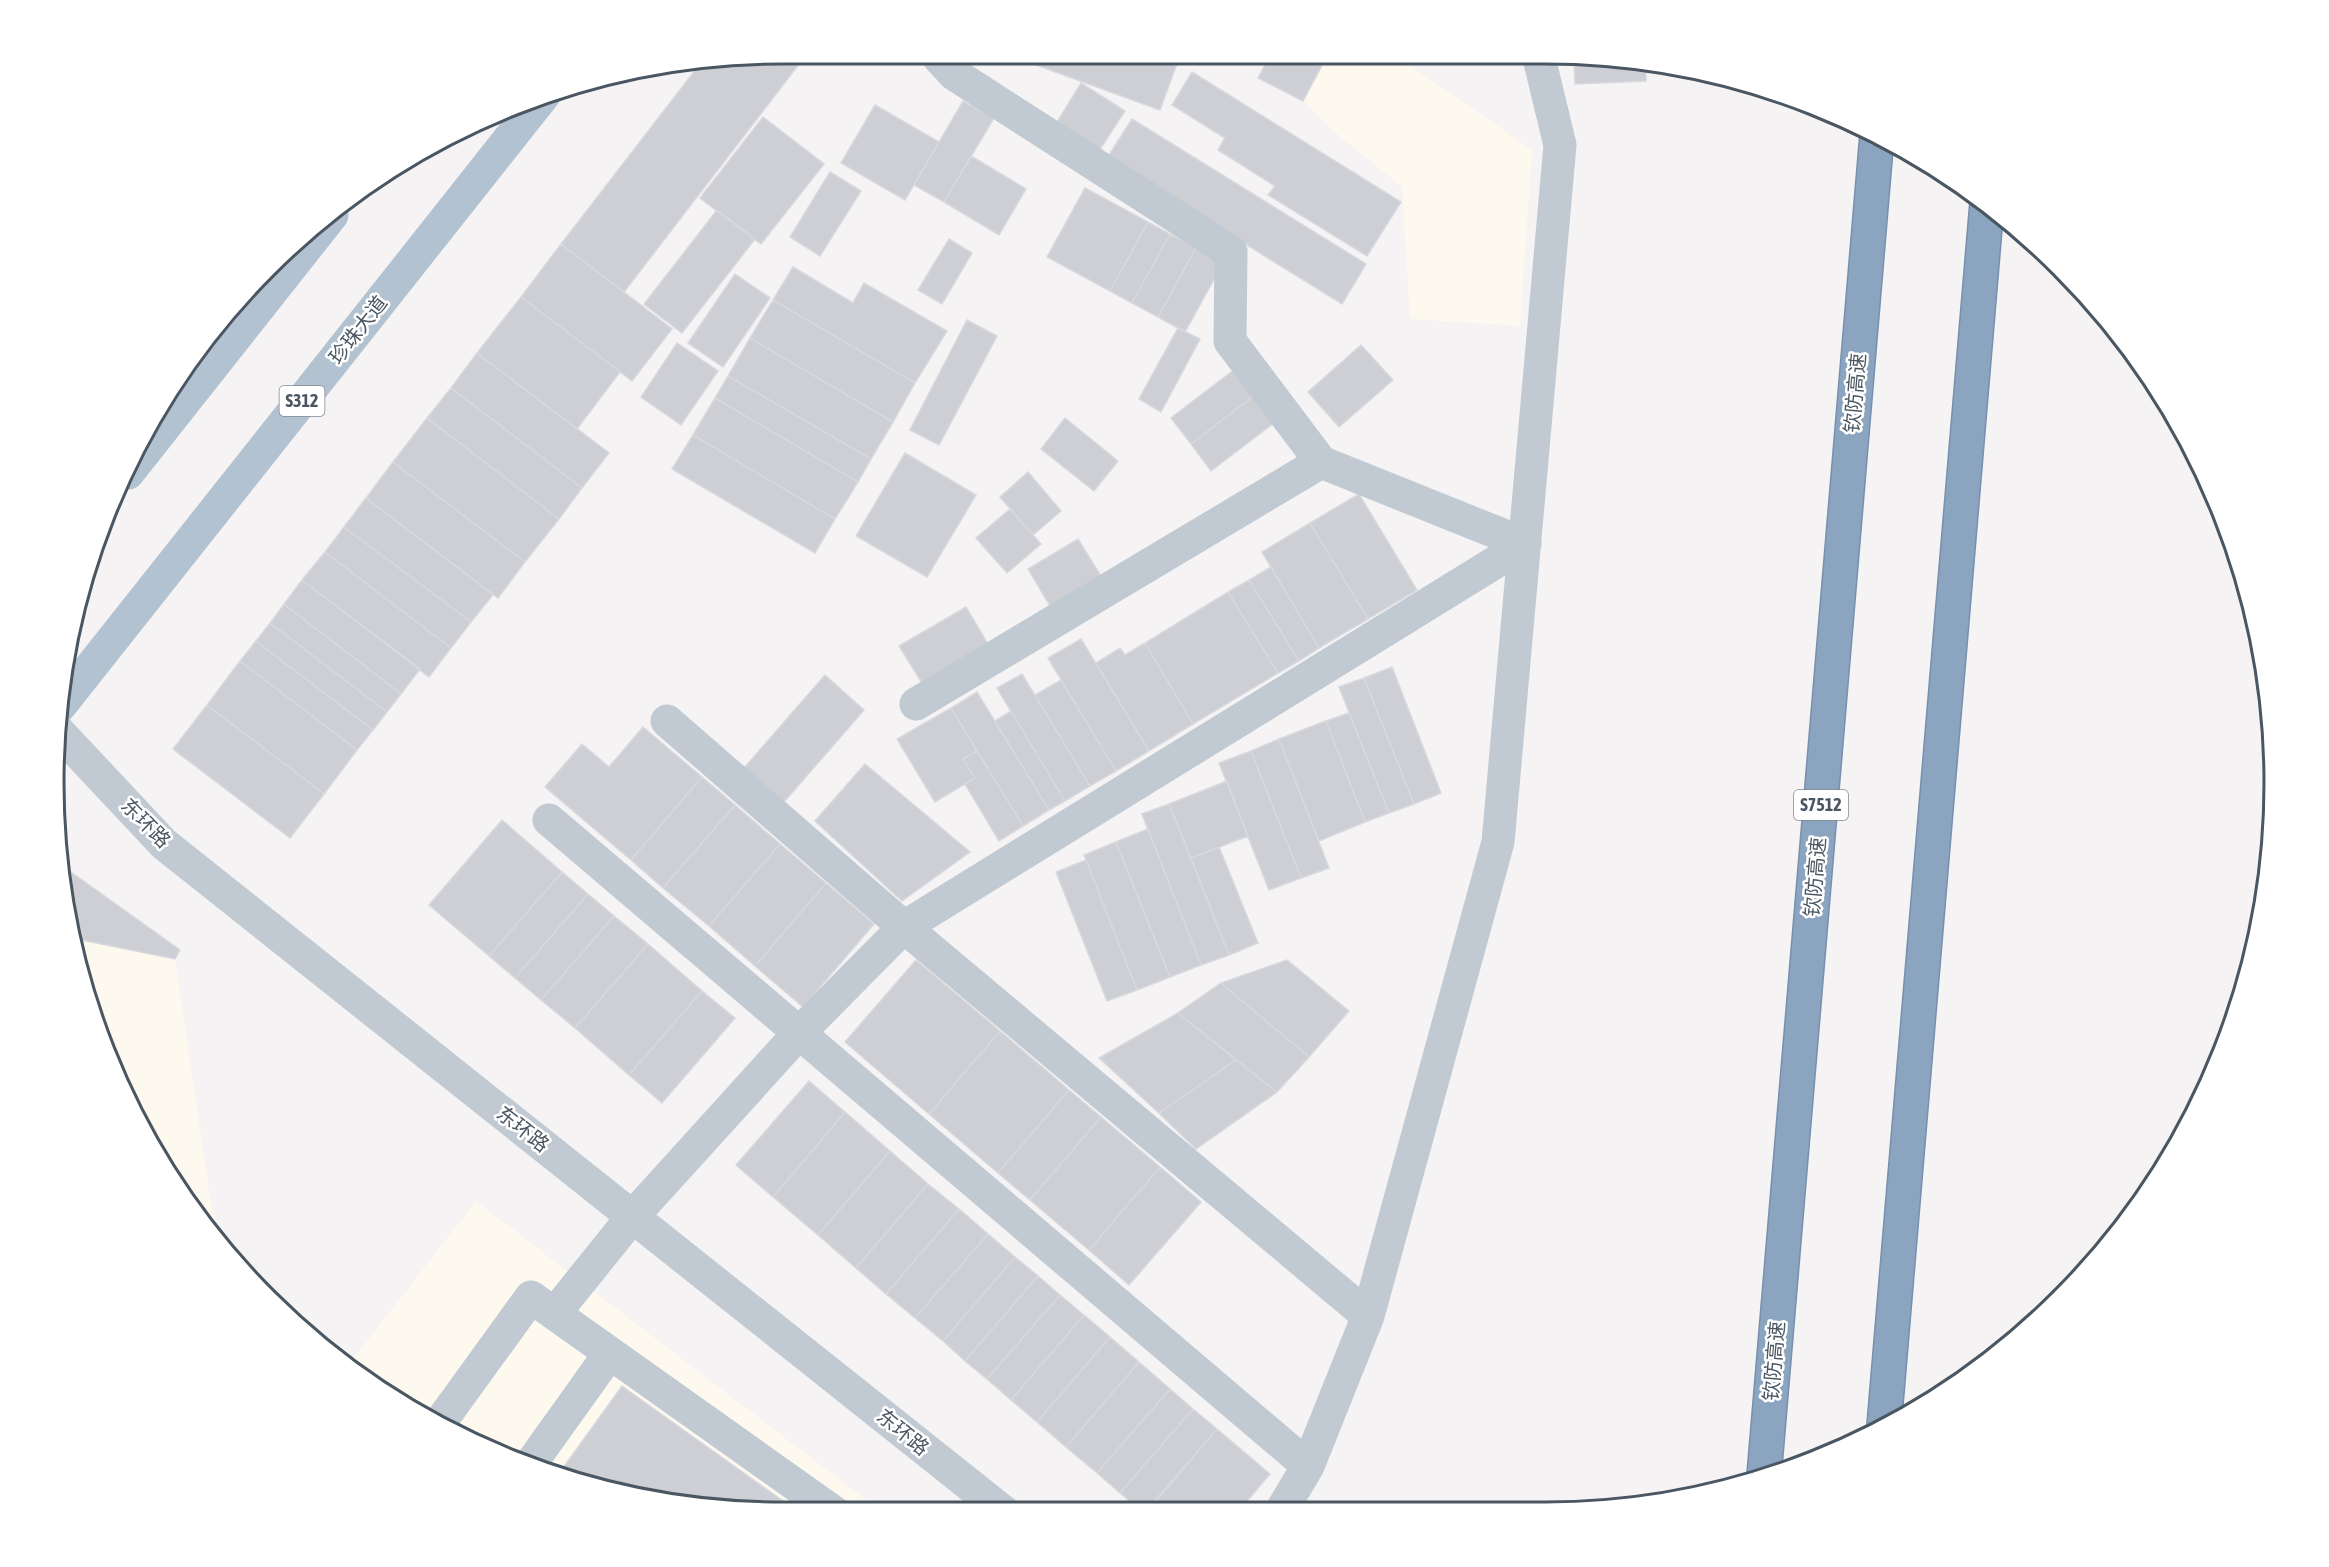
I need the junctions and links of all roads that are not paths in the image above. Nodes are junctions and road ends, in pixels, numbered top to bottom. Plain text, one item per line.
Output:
1 (945, 64) edge
2 (1540, 64) edge
3 (532, 110) edge
4 (1876, 146) edge
5 (1986, 215) edge
6 (311, 241) edge
7 (149, 447) edge
8 (1321, 462) junction
9 (1525, 544) junction
10 (71, 692) edge
11 (916, 704) dead end
12 (667, 721) dead end
13 (66, 739) edge
14 (549, 820) dead end
15 (904, 927) junction
16 (799, 1033) junction
17 (633, 1216) junction
18 (555, 1313) junction
19 (1368, 1316) junction
20 (610, 1353) junction
21 (445, 1417) edge
22 (1885, 1417) edge
23 (535, 1458) edge
24 (1308, 1466) junction
25 (1765, 1468) edge
26 (820, 1502) edge
27 (991, 1502) edge
28 (1287, 1502) edge

1 - 8 street
2 - 9 street
3 - 10 main road, 珍珠大道 / S312
4 - 25 highway, 钦防高速 / S7512
5 - 22 highway
6 - 7 main road
8 - 9 street
8 - 11 street
9 - 15 street
9 - 19 street
12 - 15 street
13 - 17 street, 东环路
14 - 16 street
15 - 16 street
15 - 19 street
16 - 17 street
16 - 24 street
17 - 18 street
17 - 27 street, 东环路
18 - 20 street
18 - 21 street
19 - 24 street
20 - 23 street
20 - 26 street
24 - 28 street

